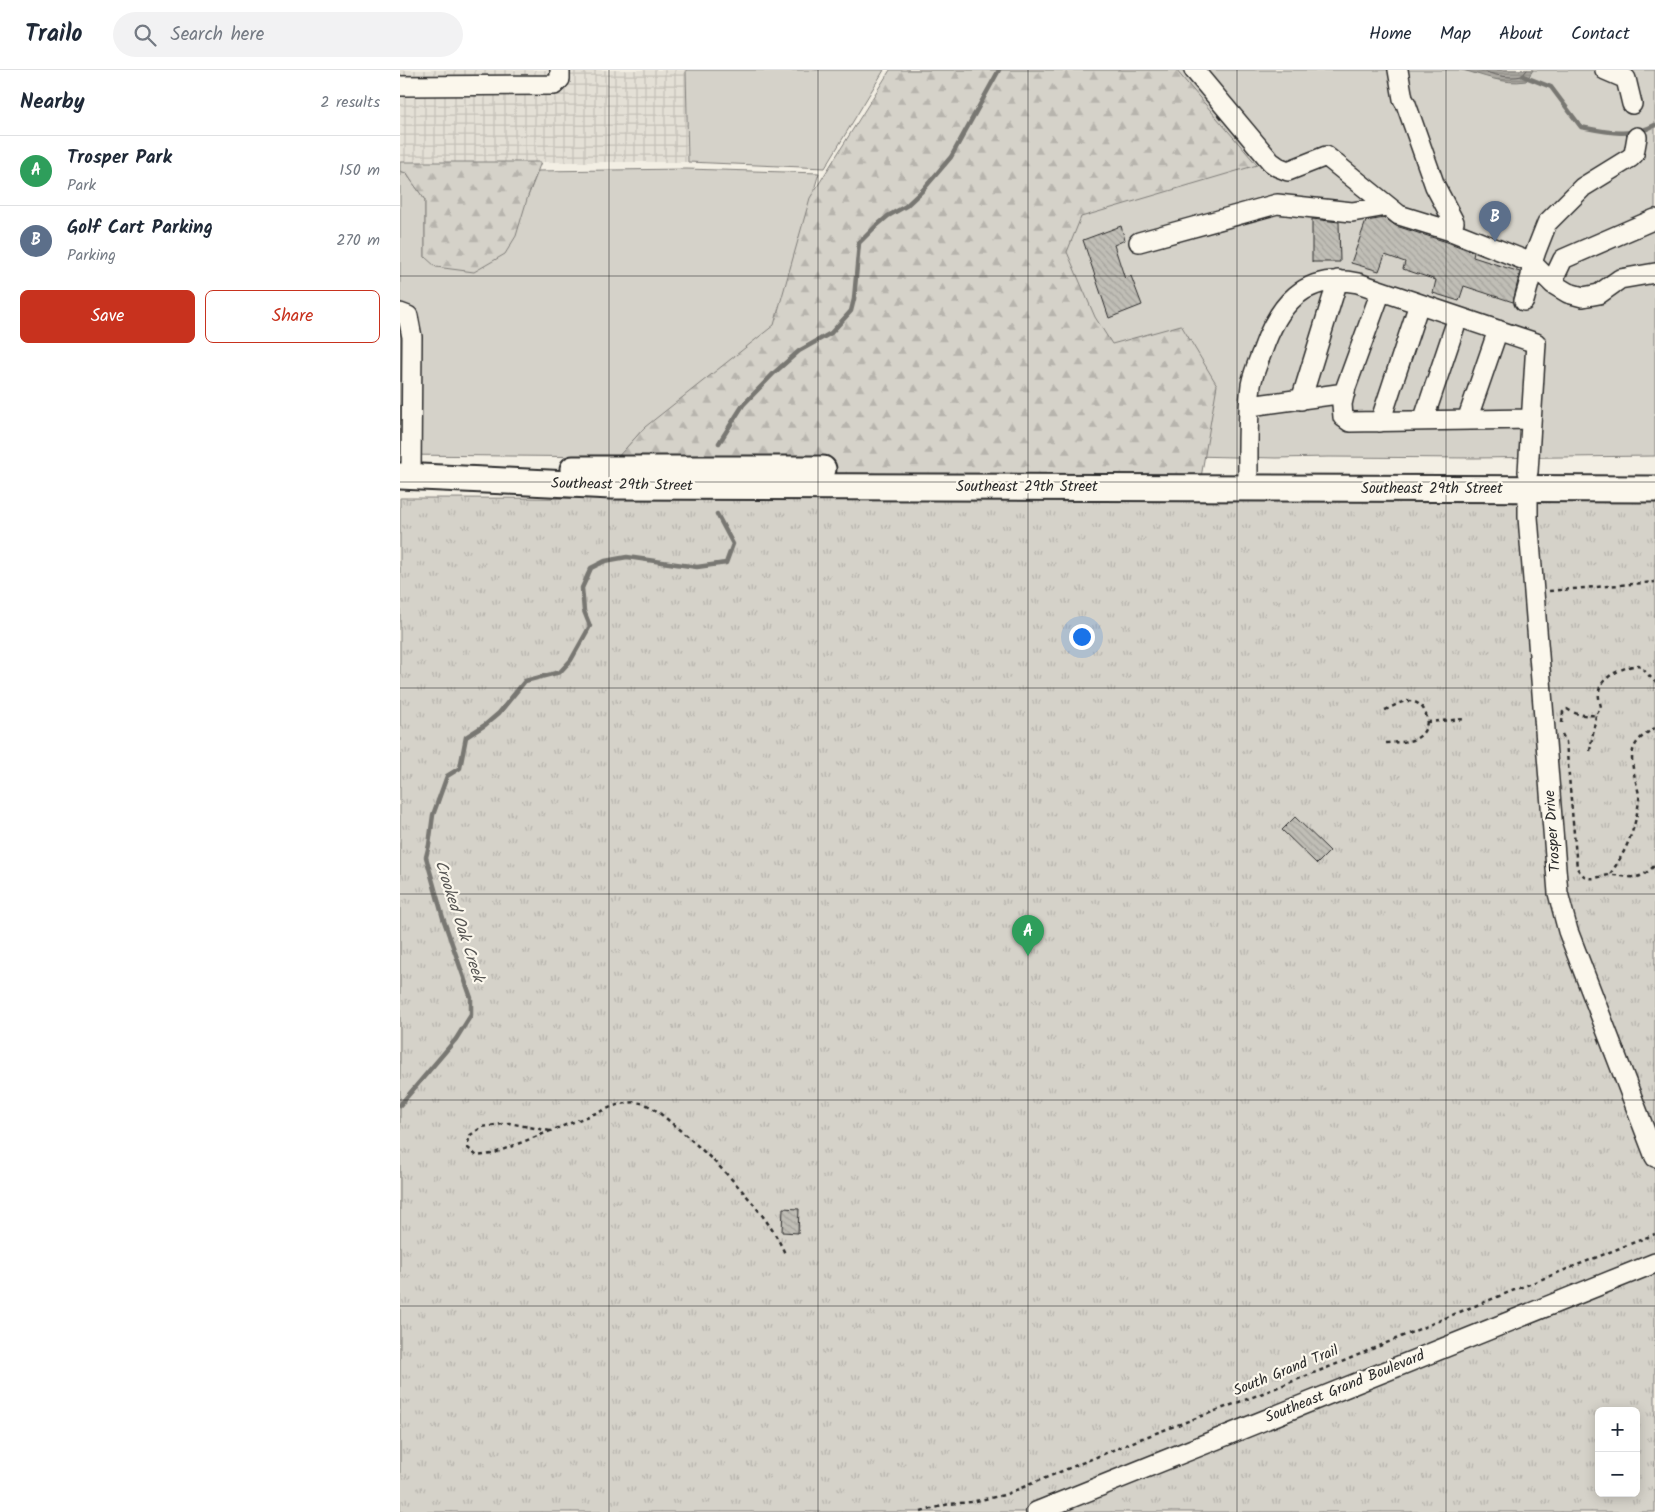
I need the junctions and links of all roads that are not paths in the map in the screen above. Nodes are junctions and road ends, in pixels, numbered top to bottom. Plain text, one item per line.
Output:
1 (560, 70) edge
2 (1194, 70) edge
3 (1398, 70) edge
4 (1605, 70) edge
5 (476, 78) edge
6 (400, 86) edge
7 (1632, 104) dead end
8 (1637, 136) dead end
9 (1387, 206) junction
10 (1655, 219) edge
11 (1451, 231) junction
12 (1139, 242) dead end
13 (1538, 250) junction
14 (1563, 259) junction
15 (1655, 273) edge
16 (1338, 280) junction
17 (1549, 280) junction
18 (1381, 291) junction
19 (1524, 301) dead end
20 (1420, 304) junction
21 (400, 313) edge
22 (1458, 317) junction
23 (1498, 330) junction
24 (1345, 393) junction
25 (1301, 400) junction
26 (1250, 406) junction
27 (1531, 419) junction
28 (1467, 420) junction
29 (1423, 421) junction
30 (1380, 422) junction
31 (1655, 472) edge
32 (404, 473) edge
33 (1248, 479) junction
34 (1528, 481) junction
35 (1655, 489) edge
36 (1655, 1156) edge
37 (1655, 1262) edge
38 (1036, 1512) edge

1 - 5 street
2 - 9 street
3 - 11 street
4 - 7 street
5 - 6 street
8 - 13 street
9 - 11 street
9 - 12 street
10 - 14 street
11 - 13 street
13 - 14 street
13 - 17 street
13 - 19 street
14 - 17 street
15 - 17 street
16 - 18 street
16 - 25 street
16 - 26 street
18 - 20 street
18 - 24 street
20 - 22 street
20 - 30 street
21 - 32 street
22 - 23 street
22 - 29 street
23 - 27 street, Trosper Drive
23 - 28 street
24 - 25 street
24 - 30 street
25 - 26 street
26 - 33 street
27 - 28 street
27 - 34 street, Trosper Drive
28 - 29 street
29 - 30 street
31 - 34 main road, Southeast 29th Street
32 - 33 main road, Southeast 29th Street
33 - 34 main road, Southeast 29th Street
34 - 35 main road, Southeast 29th Street
34 - 36 street, Trosper Drive
37 - 38 street, Southeast Grand Boulevard

